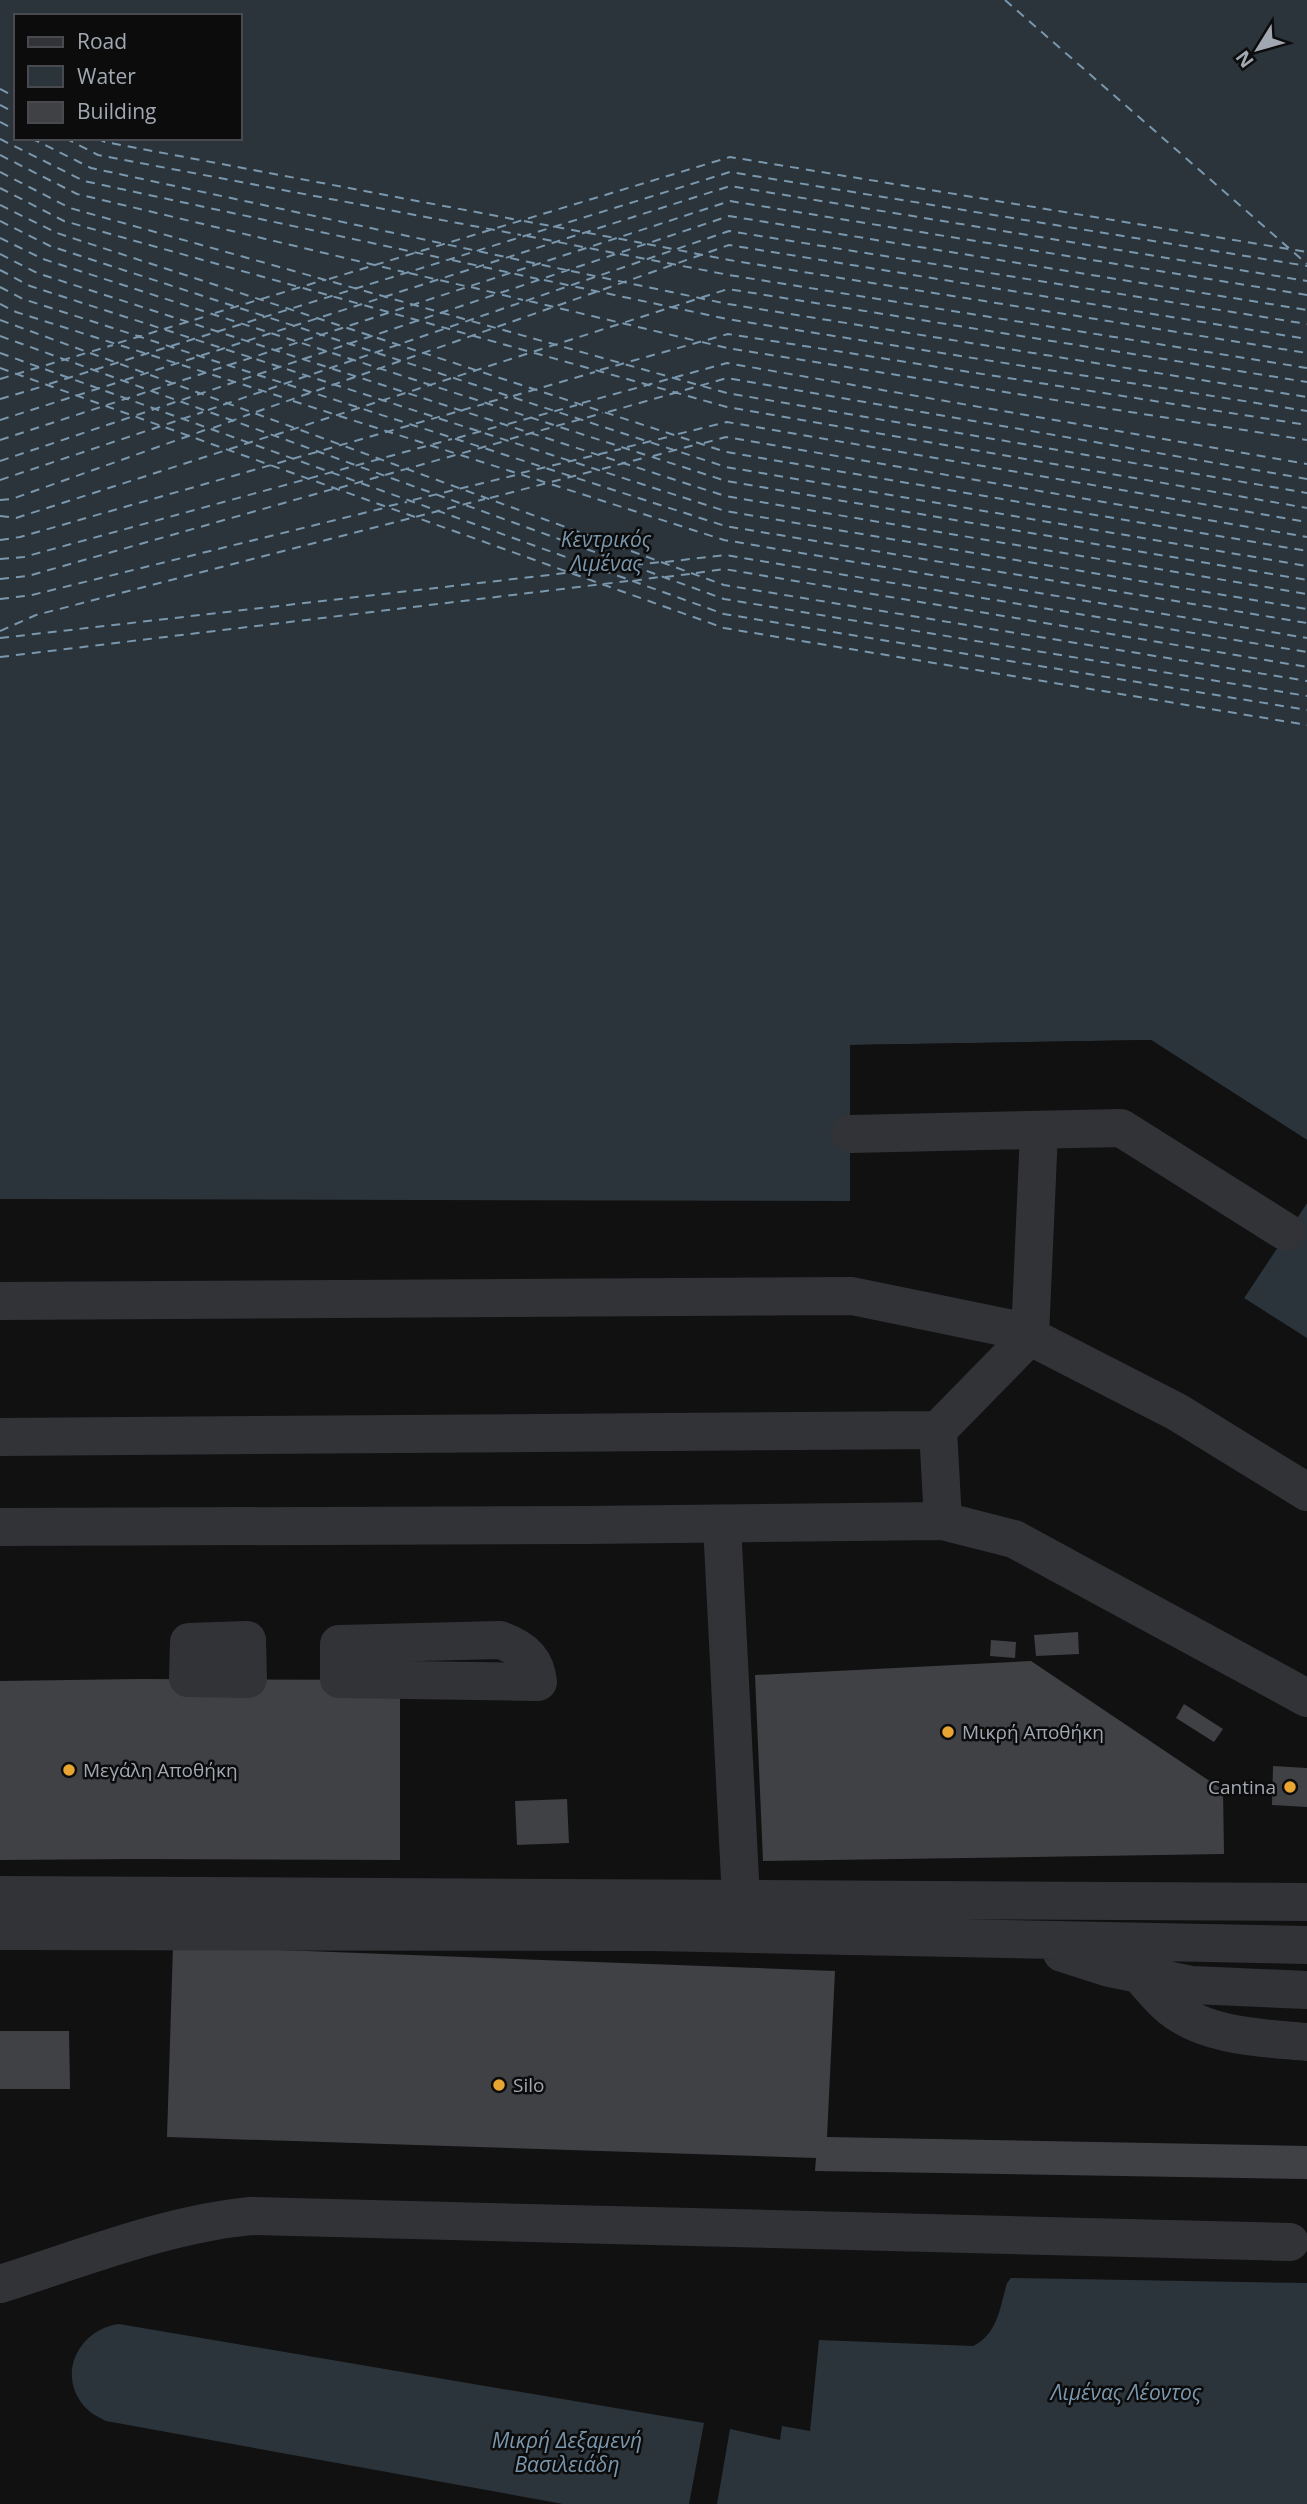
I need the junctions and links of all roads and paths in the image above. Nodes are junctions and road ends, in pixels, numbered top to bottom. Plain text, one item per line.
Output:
1 (1039, 1132) junction
2 (850, 1134) dead end
3 (1286, 1232) dead end
4 (0, 1301) edge
5 (1030, 1336) junction
6 (938, 1430) junction
7 (0, 1437) edge
8 (1307, 1492) edge
9 (943, 1521) junction
10 (722, 1524) junction
11 (0, 1527) edge
12 (1307, 1698) edge
13 (0, 1895) edge
14 (741, 1899) junction
15 (1307, 1902) edge
16 (0, 1931) edge
17 (1016, 1940) junction
18 (1307, 1945) edge
19 (1140, 1975) junction
20 (1307, 1990) edge
21 (1307, 2042) edge
22 (1290, 2242) dead end
23 (0, 2284) edge

1 - 2 street
1 - 3 street
1 - 5 street
4 - 5 street
5 - 6 street
5 - 8 street
6 - 7 street
6 - 9 street
9 - 10 street
9 - 12 street
10 - 11 street
10 - 14 street
13 - 14 street
14 - 15 street
16 - 17 street
17 - 18 street
17 - 19 street
19 - 20 street
19 - 21 street
22 - 23 street

